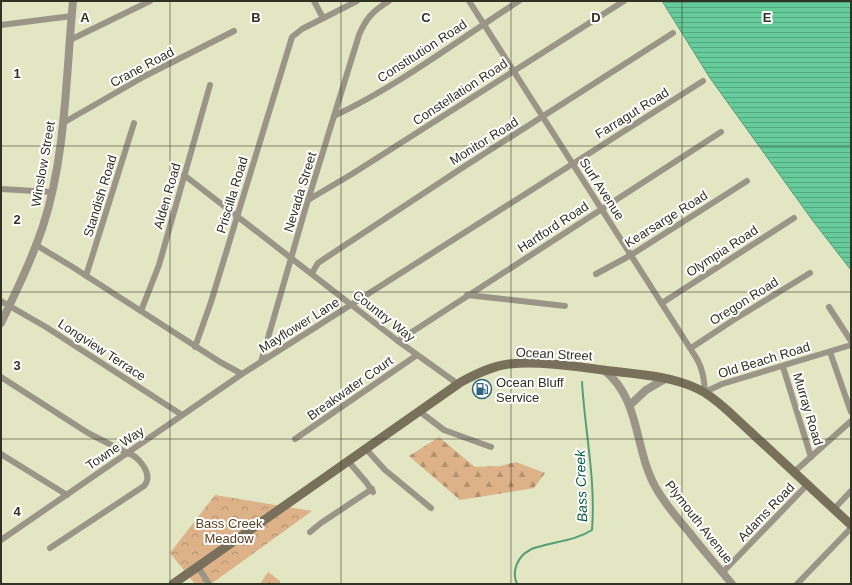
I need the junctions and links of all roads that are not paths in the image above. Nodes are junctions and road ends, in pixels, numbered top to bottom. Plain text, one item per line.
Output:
1 (73, 1) edge
2 (150, 1) edge
3 (314, 1) edge
4 (357, 1) edge
5 (389, 1) edge
6 (469, 1) edge
7 (519, 1) edge
8 (624, 1) edge
9 (72, 16) junction
10 (323, 18) junction
11 (483, 24) junction
12 (1, 25) edge
13 (234, 32) dead end
14 (673, 33) dead end
15 (70, 40) junction
16 (513, 71) junction
17 (703, 81) dead end
18 (210, 85) dead end
19 (334, 116) junction
20 (543, 117) junction
21 (62, 123) junction
22 (134, 123) dead end
23 (721, 132) dead end
24 (573, 164) junction
25 (184, 175) junction
26 (747, 181) dead end
27 (1, 189) edge
28 (52, 192) junction
29 (308, 200) junction
30 (601, 208) junction
31 (237, 217) junction
32 (794, 218) dead end
33 (36, 245) junction
34 (631, 255) junction
35 (292, 258) junction
36 (312, 273) junction
37 (810, 273) dead end
38 (596, 274) dead end
39 (86, 276) junction
40 (467, 295) junction
41 (1, 301) edge
42 (662, 303) junction
43 (10, 305) junction
44 (352, 305) junction
45 (565, 306) dead end
46 (829, 307) dead end
47 (141, 311) junction
48 (1, 323) edge
49 (398, 341) junction
50 (851, 341) edge
51 (851, 345) edge
52 (195, 347) junction
53 (690, 348) junction
54 (830, 352) junction
55 (417, 355) junction
56 (261, 362) junction
57 (783, 367) junction
58 (604, 370) junction
59 (242, 374) junction
60 (1, 377) edge
61 (665, 379) junction
62 (458, 384) junction
63 (705, 392) junction
64 (630, 405) junction
65 (419, 411) junction
66 (851, 412) edge
67 (182, 415) junction
68 (851, 420) edge
69 (295, 439) dead end
70 (490, 447) dead end
71 (366, 448) junction
72 (127, 453) junction
73 (1, 454) edge
74 (811, 457) junction
75 (348, 461) junction
76 (794, 472) junction
77 (808, 484) junction
78 (851, 491) edge
79 (67, 495) junction
80 (431, 508) dead end
81 (834, 509) junction
82 (851, 525) edge
83 (851, 528) edge
84 (310, 532) dead end
85 (1, 540) edge
86 (50, 548) dead end
87 (198, 566) junction
88 (722, 572) junction
89 (173, 584) edge
90 (209, 584) edge
91 (732, 584) edge
92 (797, 584) edge

1 - 9 street, Winslow Street
2 - 15 street
3 - 10 street
4 - 10 street, Priscilla Road
5 - 19 street, Nevada Street
6 - 11 street, Surf Avenue
7 - 11 street, Constitution Road
8 - 16 street, Constellation Road
9 - 12 street
9 - 15 street, Winslow Street
10 - 31 street, Priscilla Road
11 - 16 street, Surf Avenue
11 - 19 street, Constitution Road
13 - 21 street, Crane Road
14 - 20 street, Monitor Road
15 - 21 street, Winslow Street
16 - 20 street, Surf Avenue
16 - 29 street, Constellation Road
17 - 24 street, Farragut Road
18 - 25 street, Alden Road
19 - 29 street, Nevada Street
20 - 24 street, Surf Avenue
20 - 36 street, Monitor Road
21 - 28 street, Winslow Street
22 - 39 street, Standish Road
23 - 30 street, Hartford Road
24 - 30 street, Surf Avenue
24 - 44 street, Mayflower Lane
25 - 31 street, Country Way
25 - 47 street, Alden Road
26 - 34 street, Kearsarge Road
27 - 28 street
28 - 33 street, Winslow Street
29 - 35 street, Nevada Street
30 - 34 street, Surf Avenue
30 - 40 street, Hartford Road
31 - 35 street, Country Way
31 - 52 street, Priscilla Road
32 - 42 street, Olympia Road
33 - 39 street
33 - 43 street, Winslow Street
34 - 38 street, Kearsarge Road
34 - 42 street, Surf Avenue
35 - 36 street, Country Way
35 - 56 street, Nevada Street
36 - 44 street, Country Way
37 - 53 street, Oregon Road
39 - 47 street
40 - 45 street
40 - 49 street, Hartford Road
41 - 43 street, Longview Terrace
42 - 53 street, Surf Avenue
43 - 48 street, Winslow Street
43 - 67 street, Longview Terrace
44 - 49 street, Country Way
44 - 56 street, Mayflower Lane
46 - 50 street
47 - 52 street
49 - 55 street, Country Way
51 - 54 street, Old Beach Road
52 - 59 street
53 - 63 street, Surf Avenue
54 - 57 street, Old Beach Road
54 - 66 street
55 - 62 street, Country Way
55 - 69 street, Breakwater Court
56 - 59 street, Mayflower Lane
57 - 63 street, Old Beach Road
57 - 74 street, Murray Road
58 - 61 main road, Ocean Street
58 - 62 main road, Ocean Street
58 - 64 street, Plymouth Avenue
59 - 67 street, Towne Way
60 - 72 street
61 - 63 main road, Ocean Street
61 - 64 street
62 - 65 main road, Ocean Street
63 - 76 main road, Ocean Street
64 - 88 street, Plymouth Avenue
65 - 70 street
65 - 71 main road, Ocean Street
67 - 72 street, Towne Way
68 - 74 street
71 - 75 main road, Ocean Street
71 - 80 street
72 - 79 street, Towne Way
72 - 86 street
73 - 79 street
74 - 76 street
75 - 84 street
75 - 87 main road, Ocean Street
76 - 77 main road, Ocean Street
77 - 81 main road, Ocean Street
77 - 88 street, Adams Road
78 - 81 street
79 - 85 street, Towne Way
81 - 82 main road, Ocean Street
83 - 92 street
87 - 89 main road, Ocean Street
87 - 90 street
88 - 91 street, Plymouth Avenue

